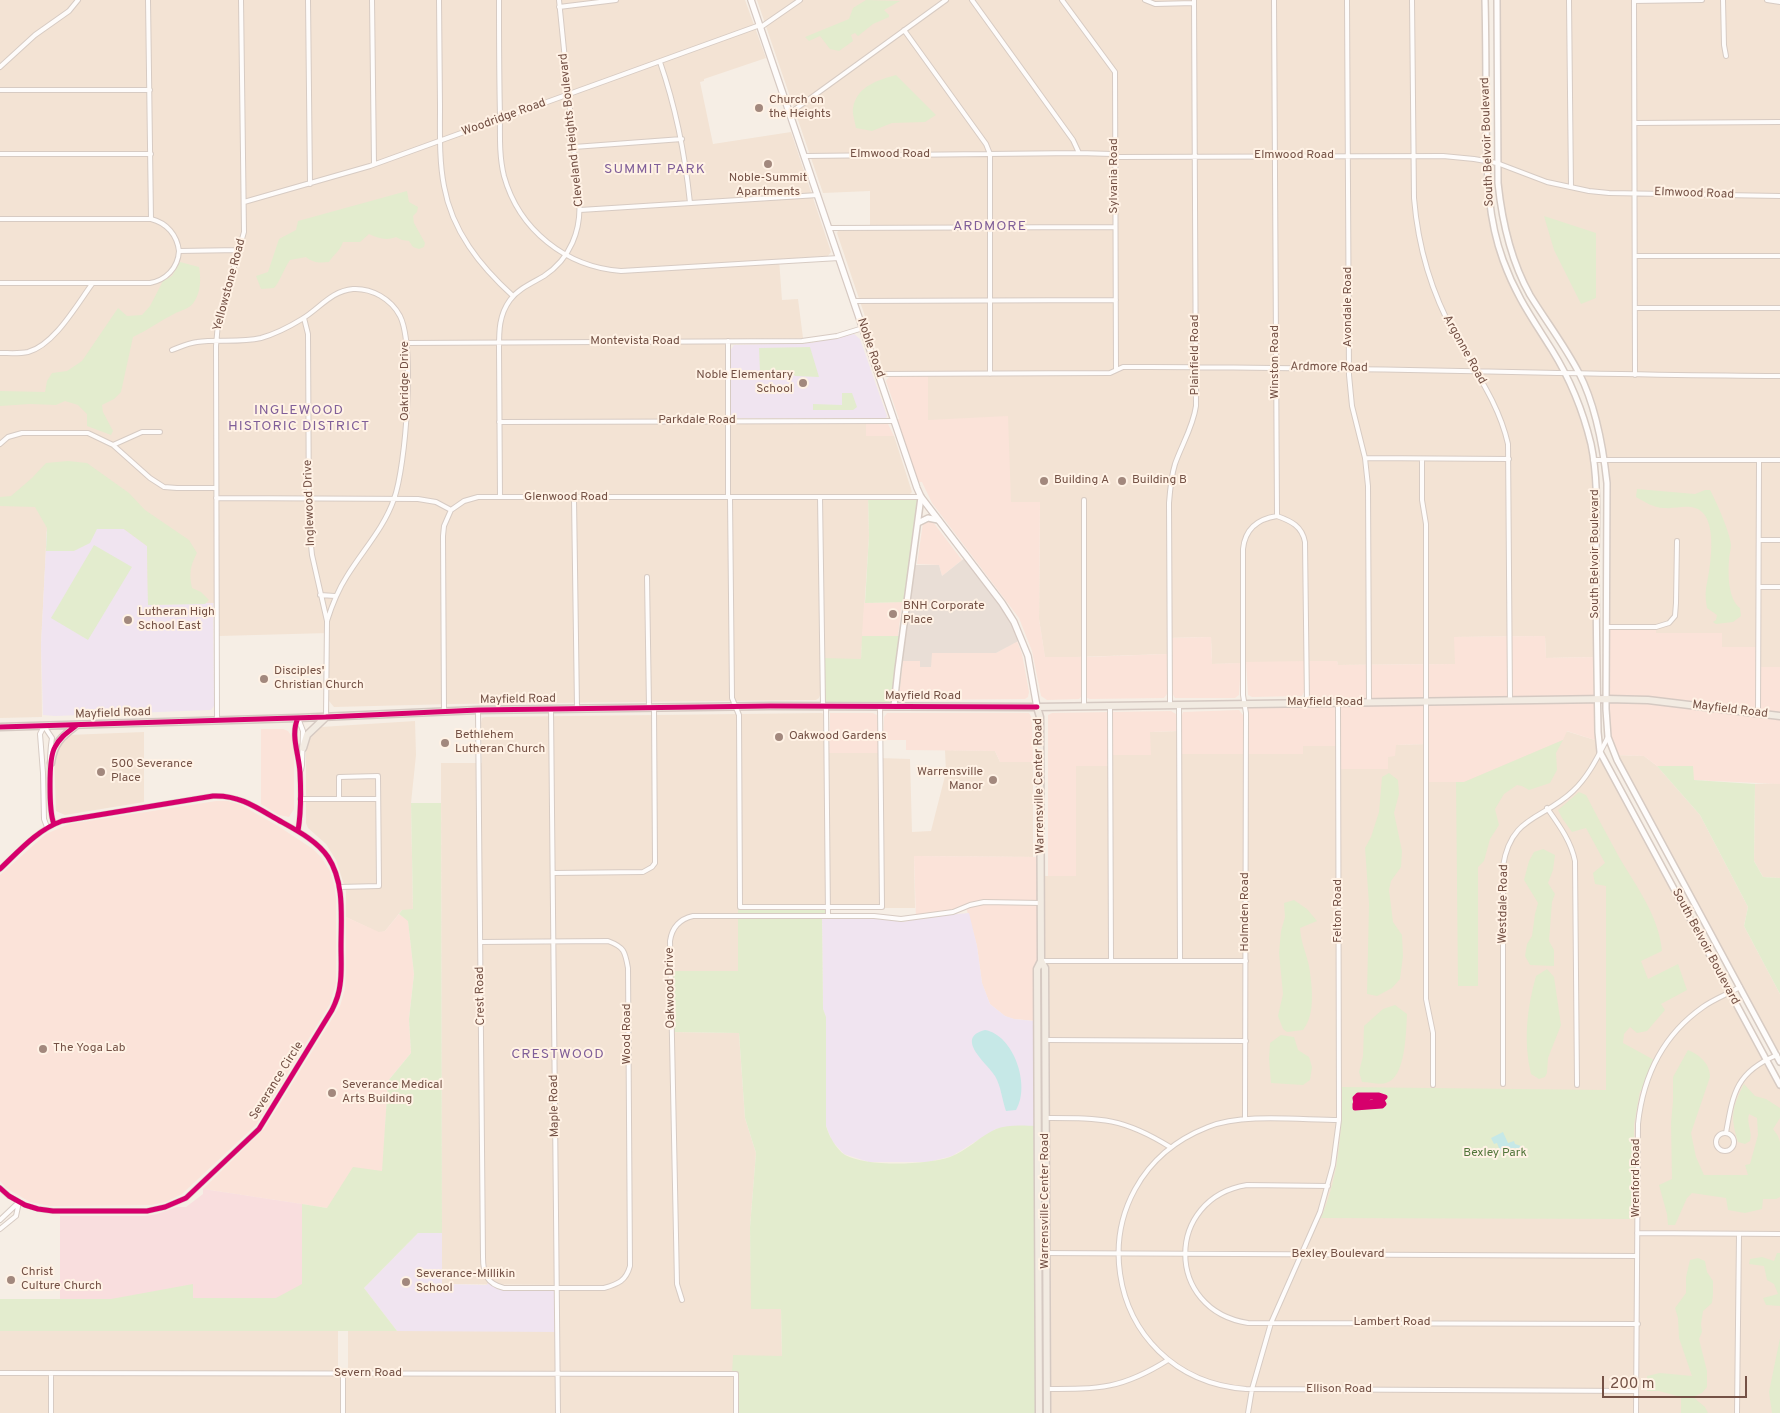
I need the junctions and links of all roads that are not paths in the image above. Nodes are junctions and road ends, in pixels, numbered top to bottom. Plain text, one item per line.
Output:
1 (78, 0) edge
2 (148, 0) edge
3 (241, 0) edge
4 (308, 0) edge
5 (372, 0) edge
6 (439, 0) edge
7 (499, 0) edge
8 (559, 0) edge
9 (616, 0) edge
10 (751, 0) edge
11 (800, 0) edge
12 (946, 0) edge
13 (972, 0) edge
14 (1062, 0) edge
15 (1145, 0) edge
16 (1274, 0) edge
17 (1348, 0) edge
18 (1412, 0) edge
19 (1485, 0) edge
20 (1497, 0) edge
21 (1569, 0) edge
22 (1702, 0) edge
23 (1723, 0) edge
24 (1767, 0) edge
25 (1634, 1) edge
26 (1194, 2) edge
27 (1780, 2) edge
28 (559, 7) junction
29 (761, 26) junction
30 (904, 30) junction
31 (1726, 56) dead end
32 (660, 62) junction
33 (0, 67) edge
34 (0, 90) edge
35 (150, 90) junction
36 (568, 95) junction
37 (790, 113) junction
38 (500, 119) junction
39 (1635, 122) junction
40 (1780, 122) edge
41 (682, 139) junction
42 (440, 141) junction
43 (574, 146) junction
44 (1079, 153) junction
45 (0, 154) edge
46 (151, 154) junction
47 (990, 154) junction
48 (1412, 155) junction
49 (805, 156) junction
50 (1115, 156) junction
51 (1274, 156) junction
52 (1348, 156) junction
53 (1195, 157) junction
54 (1486, 161) junction
55 (1498, 163) junction
56 (374, 164) junction
57 (310, 184) junction
58 (1571, 187) junction
59 (1635, 192) junction
60 (818, 195) junction
61 (1780, 196) edge
62 (244, 202) junction
63 (690, 204) junction
64 (580, 210) junction
65 (0, 219) edge
66 (151, 219) junction
67 (829, 228) junction
68 (990, 228) junction
69 (1115, 228) junction
70 (240, 250) junction
71 (180, 251) junction
72 (565, 255) junction
73 (1635, 256) junction
74 (1780, 256) edge
75 (839, 258) junction
76 (0, 284) edge
77 (92, 284) junction
78 (513, 296) junction
79 (990, 300) junction
80 (1116, 300) junction
81 (854, 301) junction
82 (1635, 308) junction
83 (1780, 308) edge
84 (304, 318) junction
85 (863, 328) junction
86 (728, 341) junction
87 (216, 342) junction
88 (406, 342) junction
89 (499, 342) junction
90 (172, 350) dead end
91 (0, 353) edge
92 (1196, 367) junction
93 (1276, 367) junction
94 (1349, 368) junction
95 (1116, 370) junction
96 (1476, 371) junction
97 (1565, 373) junction
98 (878, 374) junction
99 (990, 374) junction
100 (1579, 374) junction
101 (1635, 375) junction
102 (1780, 376) edge
103 (728, 421) junction
104 (894, 421) junction
105 (499, 422) junction
106 (160, 432) dead end
107 (0, 444) edge
108 (113, 445) junction
109 (1365, 458) junction
110 (1422, 459) junction
111 (1509, 459) junction
112 (1604, 459) junction
113 (1594, 460) junction
114 (1760, 460) junction
115 (1780, 460) edge
116 (216, 488) junction
117 (500, 497) junction
118 (729, 497) junction
119 (820, 497) junction
120 (921, 497) junction
121 (216, 498) junction
122 (308, 498) junction
123 (394, 498) junction
124 (574, 498) junction
125 (1084, 500) dead end
126 (451, 510) junction
127 (1277, 516) junction
128 (938, 520) junction
129 (918, 524) junction
130 (1759, 540) junction
131 (1780, 540) edge
132 (1677, 541) dead end
133 (647, 577) dead end
134 (1758, 587) junction
135 (1780, 587) edge
136 (320, 595) junction
137 (335, 596) junction
138 (326, 621) junction
139 (1608, 627) junction
140 (1598, 699) junction
141 (1607, 699) junction
142 (1510, 700) junction
143 (1426, 702) junction
144 (1307, 703) junction
145 (1338, 703) junction
146 (1369, 703) junction
147 (1246, 704) junction
148 (1170, 705) junction
149 (1179, 705) junction
150 (824, 706) junction
151 (880, 706) junction
152 (894, 706) junction
153 (1084, 706) junction
154 (1110, 706) junction
155 (735, 707) junction
156 (1037, 707) junction
157 (652, 708) junction
158 (551, 709) junction
159 (577, 709) junction
160 (478, 710) junction
161 (444, 711) junction
162 (1758, 714) junction
163 (1780, 716) edge
164 (326, 717) junction
165 (298, 718) junction
166 (217, 721) junction
167 (77, 725) junction
168 (44, 726) junction
169 (0, 727) edge
170 (1608, 736) junction
171 (302, 748) junction
172 (1600, 752) junction
173 (51, 763) junction
174 (300, 772) junction
175 (44, 781) junction
176 (51, 781) junction
177 (300, 799) junction
178 (378, 799) junction
179 (339, 800) junction
180 (1547, 808) junction
181 (54, 824) junction
182 (47, 827) junction
183 (298, 832) junction
184 (0, 869) edge
185 (553, 873) junction
186 (339, 887) junction
187 (1041, 903) junction
188 (828, 907) junction
189 (828, 916) junction
190 (480, 942) junction
191 (553, 942) junction
192 (1041, 960) junction
193 (1111, 960) junction
194 (1180, 960) junction
195 (1246, 960) junction
196 (1740, 987) junction
197 (1730, 993) junction
198 (1038, 1040) junction
199 (1046, 1040) junction
200 (1246, 1042) junction
201 (1776, 1055) junction
202 (1766, 1060) junction
203 (1780, 1062) edge
204 (1503, 1084) dead end
205 (1432, 1085) dead end
206 (1577, 1085) dead end
207 (1780, 1085) edge
208 (1038, 1118) junction
209 (1046, 1118) junction
210 (1245, 1119) junction
211 (1339, 1120) junction
212 (1726, 1133) junction
213 (1170, 1147) junction
214 (1328, 1186) junction
215 (0, 1188) edge
216 (19, 1202) junction
217 (0, 1220) edge
218 (0, 1229) edge
219 (1637, 1233) junction
220 (1739, 1234) junction
221 (1780, 1234) edge
222 (1038, 1253) junction
223 (1046, 1253) junction
224 (1119, 1254) junction
225 (1185, 1254) junction
226 (1300, 1255) junction
227 (1637, 1256) junction
228 (556, 1288) junction
229 (682, 1300) dead end
230 (1271, 1323) junction
231 (1638, 1324) junction
232 (1168, 1360) junction
233 (0, 1373) edge
234 (51, 1373) junction
235 (343, 1374) junction
236 (557, 1374) junction
237 (1039, 1389) junction
238 (1047, 1389) junction
239 (1252, 1389) junction
240 (1636, 1391) junction
241 (51, 1413) edge
242 (343, 1413) edge
243 (558, 1413) edge
244 (736, 1413) edge
245 (1039, 1413) edge
246 (1047, 1413) edge
247 (1248, 1413) edge
248 (1636, 1413) edge
249 (1737, 1413) edge

1 - 33 street
2 - 35 street
3 - 62 street, Yellowstone Road
4 - 57 street
5 - 56 street
6 - 42 street
7 - 38 street
8 - 28 street, Cleveland Heights Boulevard
9 - 28 street
10 - 29 main road, Noble Road
11 - 29 street, Woodridge Road
12 - 30 street
13 - 44 street
14 - 50 street, Sylvania Road
15 - 26 street
16 - 51 street, Winston Road
17 - 52 street, Avondale Road
18 - 48 street, Argonne Road
19 - 54 street, South Belvoir Boulevard
20 - 55 street, South Belvoir Boulevard
21 - 58 street
22 - 25 street
23 - 31 street
24 - 27 street
25 - 39 street
26 - 53 street, Plainfield Road
28 - 36 street, Cleveland Heights Boulevard
29 - 32 street, Woodridge Road
29 - 37 main road, Noble Road
30 - 37 street
30 - 47 street
32 - 36 street, Woodridge Road
32 - 41 street
34 - 35 street
35 - 46 street
36 - 38 street, Woodridge Road
36 - 43 street, Cleveland Heights Boulevard
37 - 49 main road, Noble Road
38 - 42 street, Woodridge Road
38 - 72 street
39 - 40 street
39 - 59 street
41 - 43 street
41 - 63 street
42 - 56 street, Woodridge Road
42 - 78 street
43 - 64 street, Cleveland Heights Boulevard
44 - 47 street, Elmwood Road
44 - 50 street, Elmwood Road
45 - 46 street
46 - 66 street
47 - 49 street, Elmwood Road
47 - 68 street
48 - 52 street, Elmwood Road
48 - 54 street, Elmwood Road
48 - 96 street, Argonne Road
49 - 60 main road, Noble Road
50 - 53 street, Elmwood Road
50 - 69 street, Sylvania Road
51 - 52 street, Elmwood Road
51 - 53 street, Elmwood Road
51 - 93 street, Winston Road
52 - 94 street, Avondale Road
53 - 92 street, Plainfield Road
54 - 55 street, Elmwood Road
54 - 97 street, South Belvoir Boulevard
55 - 58 street, Elmwood Road
55 - 100 street, South Belvoir Boulevard
56 - 57 street, Woodridge Road
57 - 62 street, Woodridge Road
58 - 59 street, Elmwood Road
59 - 61 street, Elmwood Road
59 - 73 street
60 - 63 street
60 - 67 main road, Noble Road
62 - 70 street, Yellowstone Road
63 - 64 street
64 - 72 street, Cleveland Heights Boulevard
65 - 66 street
66 - 71 street
67 - 68 street
67 - 75 main road, Noble Road
68 - 69 street
68 - 79 street
69 - 80 street, Sylvania Road
70 - 71 street
70 - 87 street, Yellowstone Road
71 - 77 street
72 - 75 street
72 - 78 street, Cleveland Heights Boulevard
73 - 74 street
73 - 82 street
75 - 81 main road, Noble Road
76 - 77 street
77 - 91 street
78 - 89 street, Cleveland Heights Boulevard
79 - 80 street
79 - 81 street
79 - 99 street
80 - 95 street, Sylvania Road
81 - 85 main road, Noble Road
82 - 83 street
82 - 101 street
84 - 87 street, Oakridge Drive
84 - 88 street, Oakridge Drive
84 - 122 street, Inglewood Drive
85 - 86 street, Montevista Road
85 - 98 main road, Noble Road
86 - 89 street, Montevista Road
86 - 103 street
87 - 90 street, Oakridge Drive
87 - 116 street, Yellowstone Road
88 - 89 street, Montevista Road
88 - 123 street, Oakridge Drive
89 - 105 street, Cleveland Heights Boulevard
92 - 93 street, Ardmore Road
92 - 95 street, Ardmore Road
92 - 148 street, Plainfield Road
93 - 94 street, Ardmore Road
93 - 127 street, Winston Road
94 - 96 street, Ardmore Road
94 - 109 street, Avondale Road
95 - 99 street, Ardmore Road
96 - 97 street, Ardmore Road
96 - 111 street, Argonne Road
97 - 100 street, Ardmore Road
97 - 113 street, South Belvoir Boulevard
98 - 99 street, Ardmore Road
98 - 104 main road, Noble Road
100 - 101 street, Ardmore Road
100 - 112 street, South Belvoir Boulevard
101 - 102 street, Ardmore Road
103 - 104 street, Parkdale Road
103 - 105 street, Parkdale Road
103 - 118 street
104 - 120 main road, Noble Road
105 - 117 street, Cleveland Heights Boulevard
106 - 108 street
107 - 108 street
108 - 116 street
109 - 110 street
109 - 146 street, Avondale Road
110 - 111 street
110 - 143 street
111 - 142 street, Argonne Road
112 - 113 street
112 - 114 street
112 - 139 street, South Belvoir Boulevard
113 - 140 street, South Belvoir Boulevard
114 - 115 street
114 - 130 street
116 - 121 street, Yellowstone Road
117 - 124 street, Glenwood Road
117 - 126 street, Glenwood Road
118 - 119 street, Glenwood Road
118 - 124 street, Glenwood Road
118 - 155 street
119 - 120 street, Glenwood Road
119 - 150 street
120 - 128 main road, Warrensville Center Road
120 - 129 street, Noble Road
121 - 122 street
121 - 166 street, Yellowstone Road
122 - 123 street
122 - 136 street, Inglewood Drive
123 - 126 street
123 - 137 street, Oakridge Drive
124 - 159 street
125 - 153 street
126 - 161 street
127 - 144 street
127 - 147 street
128 - 129 street
128 - 156 main road, Warrensville Center Road
129 - 152 street, Noble Road
130 - 131 street
130 - 134 street
132 - 139 street
133 - 157 street
134 - 135 street
134 - 162 street
136 - 137 street
136 - 138 street, Inglewood Drive
137 - 138 street, Oakridge Drive
138 - 164 street, Inglewood Drive
139 - 141 street, South Belvoir Boulevard
140 - 141 main road, Mayfield Road
140 - 142 main road, Mayfield Road
140 - 172 street, South Belvoir Boulevard
141 - 162 main road, Mayfield Road
141 - 170 street, South Belvoir Boulevard
142 - 143 main road, Mayfield Road
143 - 146 main road, Mayfield Road
143 - 205 street
144 - 145 main road, Mayfield Road
144 - 147 main road, Mayfield Road
145 - 146 main road, Mayfield Road
145 - 211 street, Felton Road
147 - 149 main road, Mayfield Road
147 - 195 street, Holmden Road
148 - 149 main road, Mayfield Road
148 - 154 main road, Mayfield Road
149 - 194 street
150 - 151 main road, Mayfield Road
150 - 155 main road, Mayfield Road
150 - 188 street
151 - 152 main road, Mayfield Road
151 - 188 street
152 - 156 main road, Mayfield Road
153 - 154 main road, Mayfield Road
153 - 156 main road, Mayfield Road
154 - 193 street
155 - 157 main road, Mayfield Road
155 - 188 street
156 - 187 main road, Warrensville Center Road
157 - 159 main road, Mayfield Road
157 - 185 street
158 - 159 main road, Mayfield Road
158 - 160 main road, Mayfield Road
158 - 185 street, Maple Road
160 - 161 main road, Mayfield Road
160 - 190 street, Crest Road
161 - 164 main road, Mayfield Road
162 - 163 main road, Mayfield Road
164 - 165 main road, Mayfield Road
164 - 171 main road
165 - 166 main road, Mayfield Road
165 - 171 street
165 - 174 street
166 - 167 main road, Mayfield Road
167 - 168 main road, Mayfield Road
167 - 173 main road
168 - 169 main road, Mayfield Road
168 - 173 street
168 - 175 street
170 - 172 street, Westdale Road
170 - 196 street, South Belvoir Boulevard
171 - 174 street
172 - 180 street, Westdale Road
172 - 197 street, South Belvoir Boulevard
173 - 176 street
174 - 177 street
175 - 176 street
175 - 182 street
176 - 181 street
177 - 179 street
177 - 183 street
178 - 179 street
178 - 179 street
178 - 186 street
180 - 204 street, Westdale Road
180 - 206 street
181 - 182 street, Severance Circle
181 - 183 street, Severance Circle
182 - 184 street, Severance Circle
183 - 186 street, Severance Circle
185 - 191 street, Maple Road
186 - 216 street, Severance Circle
187 - 189 street, Oakwood Drive
187 - 192 main road, Warrensville Center Road
188 - 189 street
189 - 229 street, Oakwood Drive
190 - 191 street, Wood Road
190 - 228 street, Crest Road
191 - 228 street, Maple Road
191 - 228 street, Wood Road
192 - 193 street
192 - 198 main road, Warrensville Center Road
192 - 199 main road, Warrensville Center Road
193 - 194 street
194 - 195 street
195 - 200 street, Holmden Road
196 - 197 street, Wrenford Road
196 - 201 street, South Belvoir Boulevard
197 - 202 street, South Belvoir Boulevard
197 - 219 street, Wrenford Road
198 - 199 street
198 - 208 main road, Warrensville Center Road
199 - 200 street
199 - 209 main road, Warrensville Center Road
200 - 210 street, Holmden Road
201 - 202 street
201 - 203 street, South Belvoir Boulevard
202 - 207 street, South Belvoir Boulevard
202 - 212 street
208 - 209 street
208 - 222 main road, Warrensville Center Road
209 - 213 street
209 - 223 main road, Warrensville Center Road
210 - 211 street, Ellison Road
210 - 213 street, Ellison Road
211 - 214 street, Felton Road
212 - 212 street
213 - 224 street, Ellison Road
214 - 225 street
214 - 226 street, Felton Road
215 - 216 street, Severance Circle
216 - 217 street
216 - 218 street
219 - 220 street
219 - 227 street, Wrenford Road
220 - 221 street
220 - 249 street
222 - 223 street, Bexley Boulevard
222 - 237 main road, Warrensville Center Road
223 - 224 street, Bexley Boulevard
223 - 238 main road, Warrensville Center Road
224 - 225 street, Bexley Boulevard
224 - 232 street, Ellison Road
225 - 226 street, Bexley Boulevard
225 - 230 street, Lambert Road
226 - 227 street, Bexley Boulevard
226 - 230 street, Felton Road
227 - 231 street, Wrenford Road
228 - 236 street, Maple Road
230 - 231 street, Lambert Road
230 - 239 street, Felton Road
231 - 240 street, Wrenford Road
232 - 238 street
232 - 239 street, Ellison Road
233 - 234 street, Severn Road
234 - 235 street, Severn Road
234 - 241 street
235 - 236 street, Severn Road
235 - 242 street
236 - 243 street, Maple Road
236 - 244 street, Severn Road
237 - 238 street
237 - 245 main road, Warrensville Center Road
238 - 246 main road, Warrensville Center Road
239 - 240 street, Ellison Road
239 - 247 street, Felton Road
240 - 248 street, Wrenford Road

